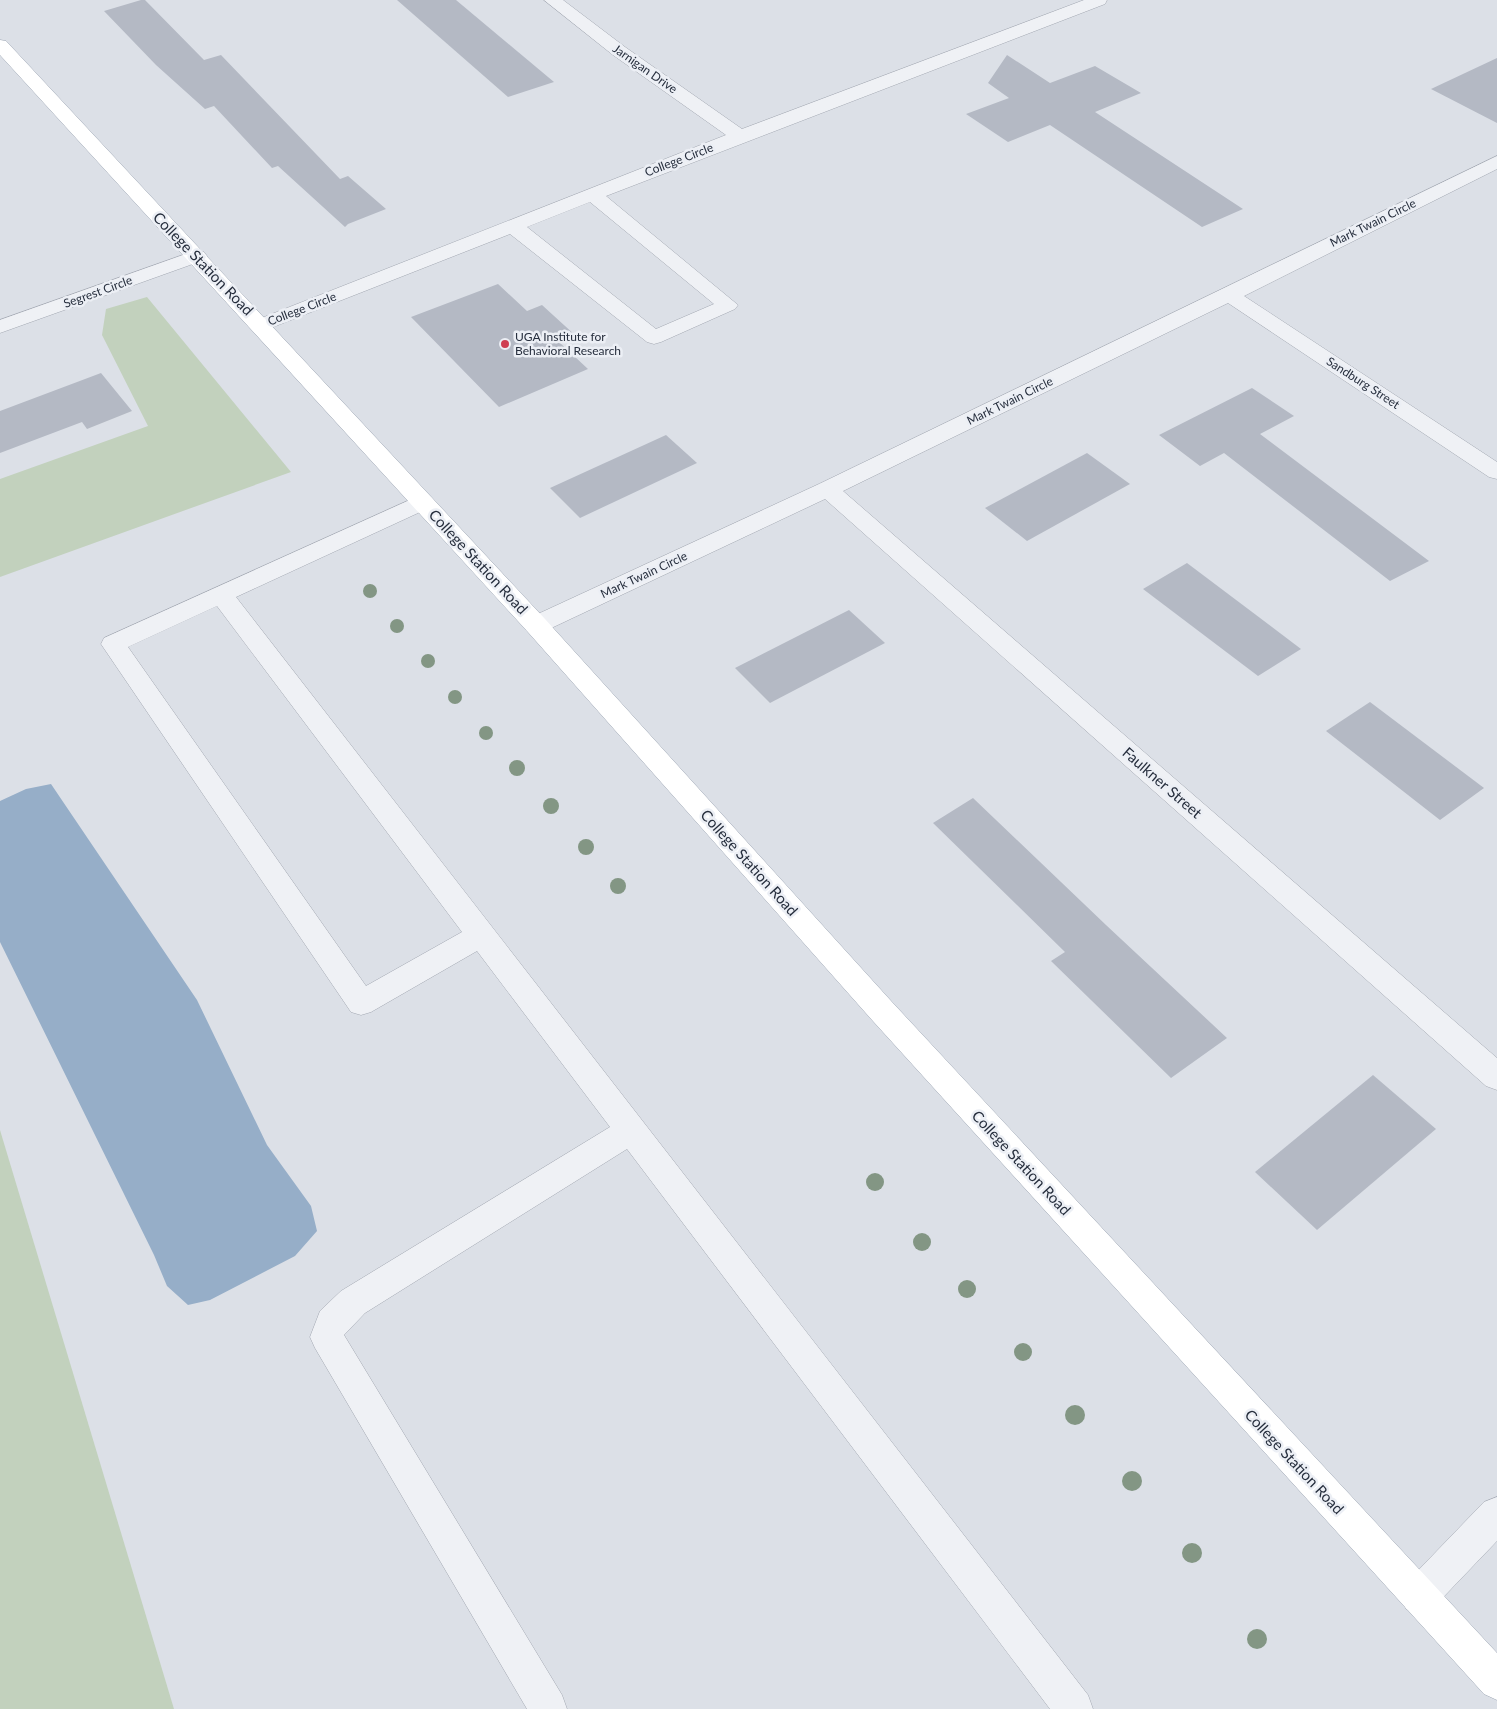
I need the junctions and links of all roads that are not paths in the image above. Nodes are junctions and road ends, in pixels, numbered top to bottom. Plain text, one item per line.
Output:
1 (552, 0) edge
2 (1099, 0) edge
3 (0, 45) edge
4 (740, 136) junction
5 (1491, 171) edge
6 (592, 194) junction
7 (513, 226) junction
8 (197, 256) junction
9 (1229, 295) junction
10 (261, 325) junction
11 (0, 327) edge
12 (1497, 472) edge
13 (827, 489) junction
14 (423, 502) junction
15 (220, 595) junction
16 (536, 625) junction
17 (481, 936) junction
18 (1497, 1077) edge
19 (630, 1131) junction
20 (1497, 1515) edge
21 (1419, 1596) junction
22 (1497, 1682) edge
23 (548, 1709) edge
24 (1074, 1709) edge

1 - 4 street, Jarnigan Drive
2 - 4 street, College Circle
3 - 8 main road, College Station Road
4 - 6 street, College Circle
5 - 9 street, Mark Twain Circle
6 - 7 street, College Circle
6 - 7 street
7 - 10 street, College Circle
8 - 10 main road, College Station Road
8 - 11 street, Segrest Circle
9 - 12 street, Sandburg Street
9 - 13 street, Mark Twain Circle
10 - 14 main road, College Station Road
13 - 16 street, Mark Twain Circle
13 - 18 street, Faulkner Street
14 - 15 street
14 - 16 main road, College Station Road
15 - 17 street
15 - 17 street
16 - 21 main road, College Station Road
17 - 19 street
19 - 23 street
19 - 24 street
20 - 21 street
21 - 22 main road, College Station Road

